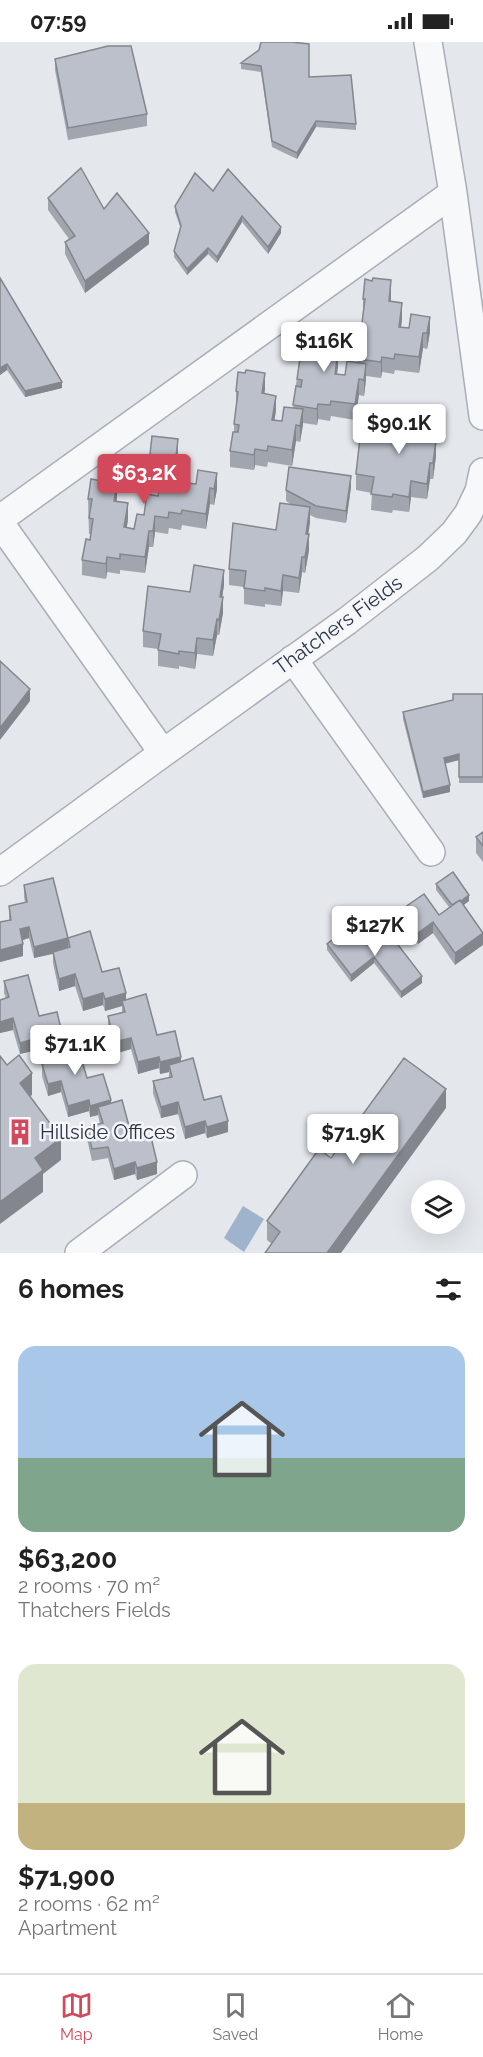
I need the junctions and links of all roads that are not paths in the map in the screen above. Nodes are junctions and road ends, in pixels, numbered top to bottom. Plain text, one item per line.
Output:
1 (428, 42) edge
2 (453, 193) junction
3 (483, 416) edge
4 (483, 472) edge
5 (0, 521) edge
6 (293, 660) junction
7 (163, 753) junction
8 (431, 852) dead end
9 (0, 872) edge
10 (183, 1175) dead end
11 (79, 1253) edge

1 - 2 street
2 - 3 street
2 - 5 street
4 - 6 street, Thatchers Fields
5 - 7 street
6 - 7 street, Thatchers Fields
6 - 8 street
7 - 9 street, Thatchers Fields
10 - 11 street

